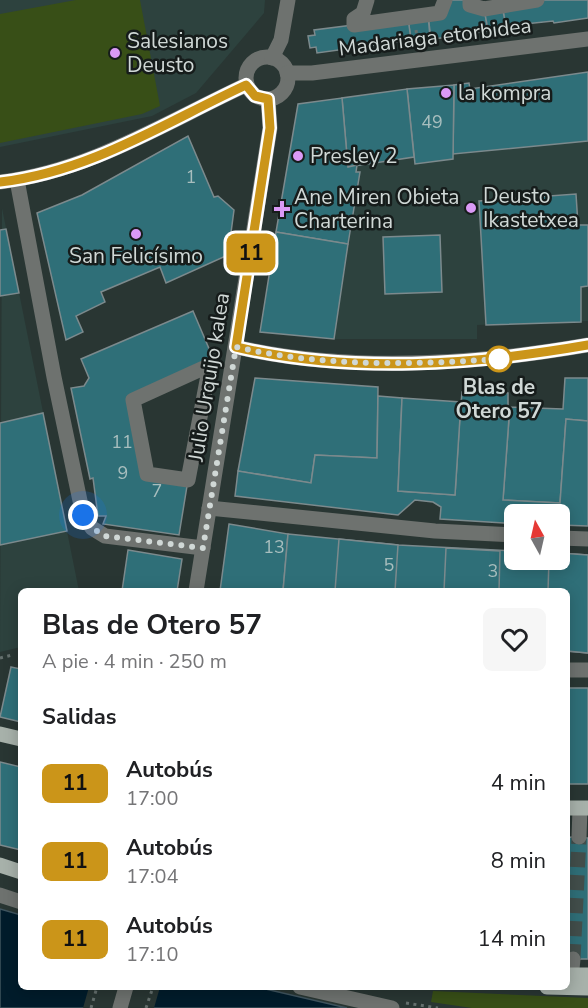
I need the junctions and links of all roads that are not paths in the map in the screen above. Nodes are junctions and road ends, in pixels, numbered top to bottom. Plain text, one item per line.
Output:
1 (288, 0) edge
2 (367, 0) edge
3 (445, 0) edge
4 (470, 0) edge
5 (537, 0) edge
6 (588, 39) edge
7 (272, 58) junction
8 (287, 73) junction
9 (246, 85) junction
10 (268, 99) junction
11 (17, 180) junction
12 (0, 182) edge
13 (588, 345) edge
14 (236, 347) junction
15 (147, 474) joint
16 (209, 508) junction
17 (504, 535) edge
18 (570, 538) edge
19 (588, 539) edge
20 (203, 548) junction
21 (196, 588) edge
22 (570, 670) edge
23 (588, 670) edge
24 (0, 734) edge
25 (18, 738) edge
26 (578, 808) edge
27 (579, 837) tunnel mouth
28 (0, 866) edge
29 (18, 871) edge
30 (0, 895) edge
31 (18, 901) edge
32 (570, 969) edge
33 (588, 975) edge
34 (570, 988) edge
35 (588, 988) edge
36 (125, 990) edge
37 (313, 990) edge
38 (120, 1008) edge
39 (392, 1008) edge

1 - 7 street
2 - 3 street
4 - 5 street
6 - 8 street, Madariaga etorbidea
7 - 8 street
7 - 9 street
8 - 10 street
9 - 10 street
9 - 11 street
10 - 14 street, Julio Urquijo kalea
11 - 12 street
11 - 20 street
13 - 14 street
14 - 16 street, Julio Urquijo kalea
15 - 15 street
16 - 17 street
16 - 20 street, Julio Urquijo kalea
18 - 19 street
20 - 21 street, Julio Urquijo kalea
22 - 23 street
24 - 25 main road
26 - 27 street
28 - 29 main road
30 - 31 street
32 - 33 main road
34 - 35 main road
36 - 38 street
37 - 39 street

